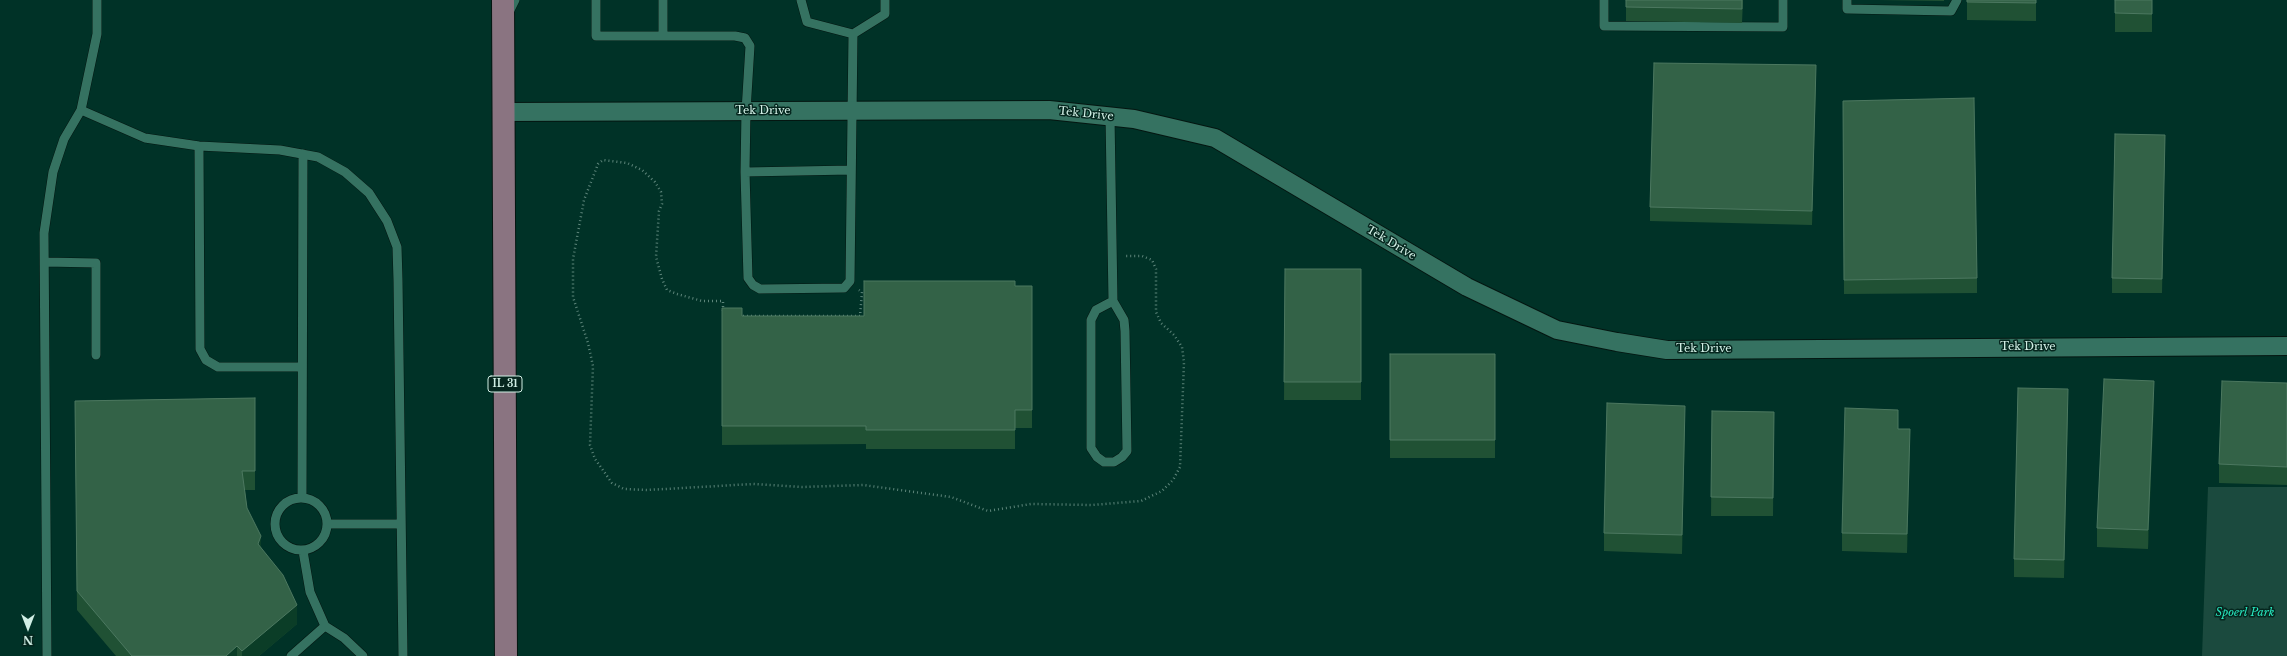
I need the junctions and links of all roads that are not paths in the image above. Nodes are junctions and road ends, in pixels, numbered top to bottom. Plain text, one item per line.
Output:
1 (97, 0) edge
2 (503, 0) edge
3 (515, 0) edge
4 (596, 0) edge
5 (663, 0) edge
6 (795, 0) edge
7 (885, 0) edge
8 (1604, 0) edge
9 (1783, 0) edge
10 (1847, 0) edge
11 (1957, 0) edge
12 (803, 1) edge
13 (503, 24) junction
14 (853, 34) junction
15 (663, 36) junction
16 (81, 110) junction
17 (852, 110) junction
18 (746, 111) junction
19 (503, 112) junction
20 (1110, 116) junction
21 (199, 146) junction
22 (303, 154) junction
23 (851, 170) junction
24 (746, 172) junction
25 (45, 262) junction
26 (1113, 301) junction
27 (2287, 346) edge
28 (96, 355) dead end
29 (302, 367) junction
30 (302, 498) junction
31 (327, 524) junction
32 (401, 524) junction
33 (303, 551) junction
34 (324, 626) junction
35 (294, 655) edge
36 (47, 656) edge
37 (363, 656) edge
38 (403, 656) edge
39 (506, 656) edge

1 - 16 lane
2 - 13 main road, IL 31
3 - 13 lane
4 - 15 lane
5 - 15 lane
6 - 12 lane
7 - 14 lane
8 - 9 lane
10 - 11 lane
12 - 14 lane
13 - 19 main road, IL 31
14 - 17 lane
15 - 18 lane
16 - 21 lane
16 - 25 lane
17 - 18 street, Tek Drive
17 - 20 street, Tek Drive
17 - 23 lane
18 - 19 street, Tek Drive
18 - 24 lane
19 - 39 main road, IL 31
20 - 26 lane
20 - 27 street, Tek Drive
21 - 22 lane
21 - 29 lane
22 - 29 lane
22 - 32 lane
23 - 24 lane
23 - 24 lane
25 - 28 lane
25 - 36 lane
26 - 26 lane
29 - 30 lane
30 - 31 lane
30 - 33 lane
31 - 32 lane
31 - 33 lane
32 - 38 lane
33 - 34 lane
34 - 35 lane
34 - 37 lane

